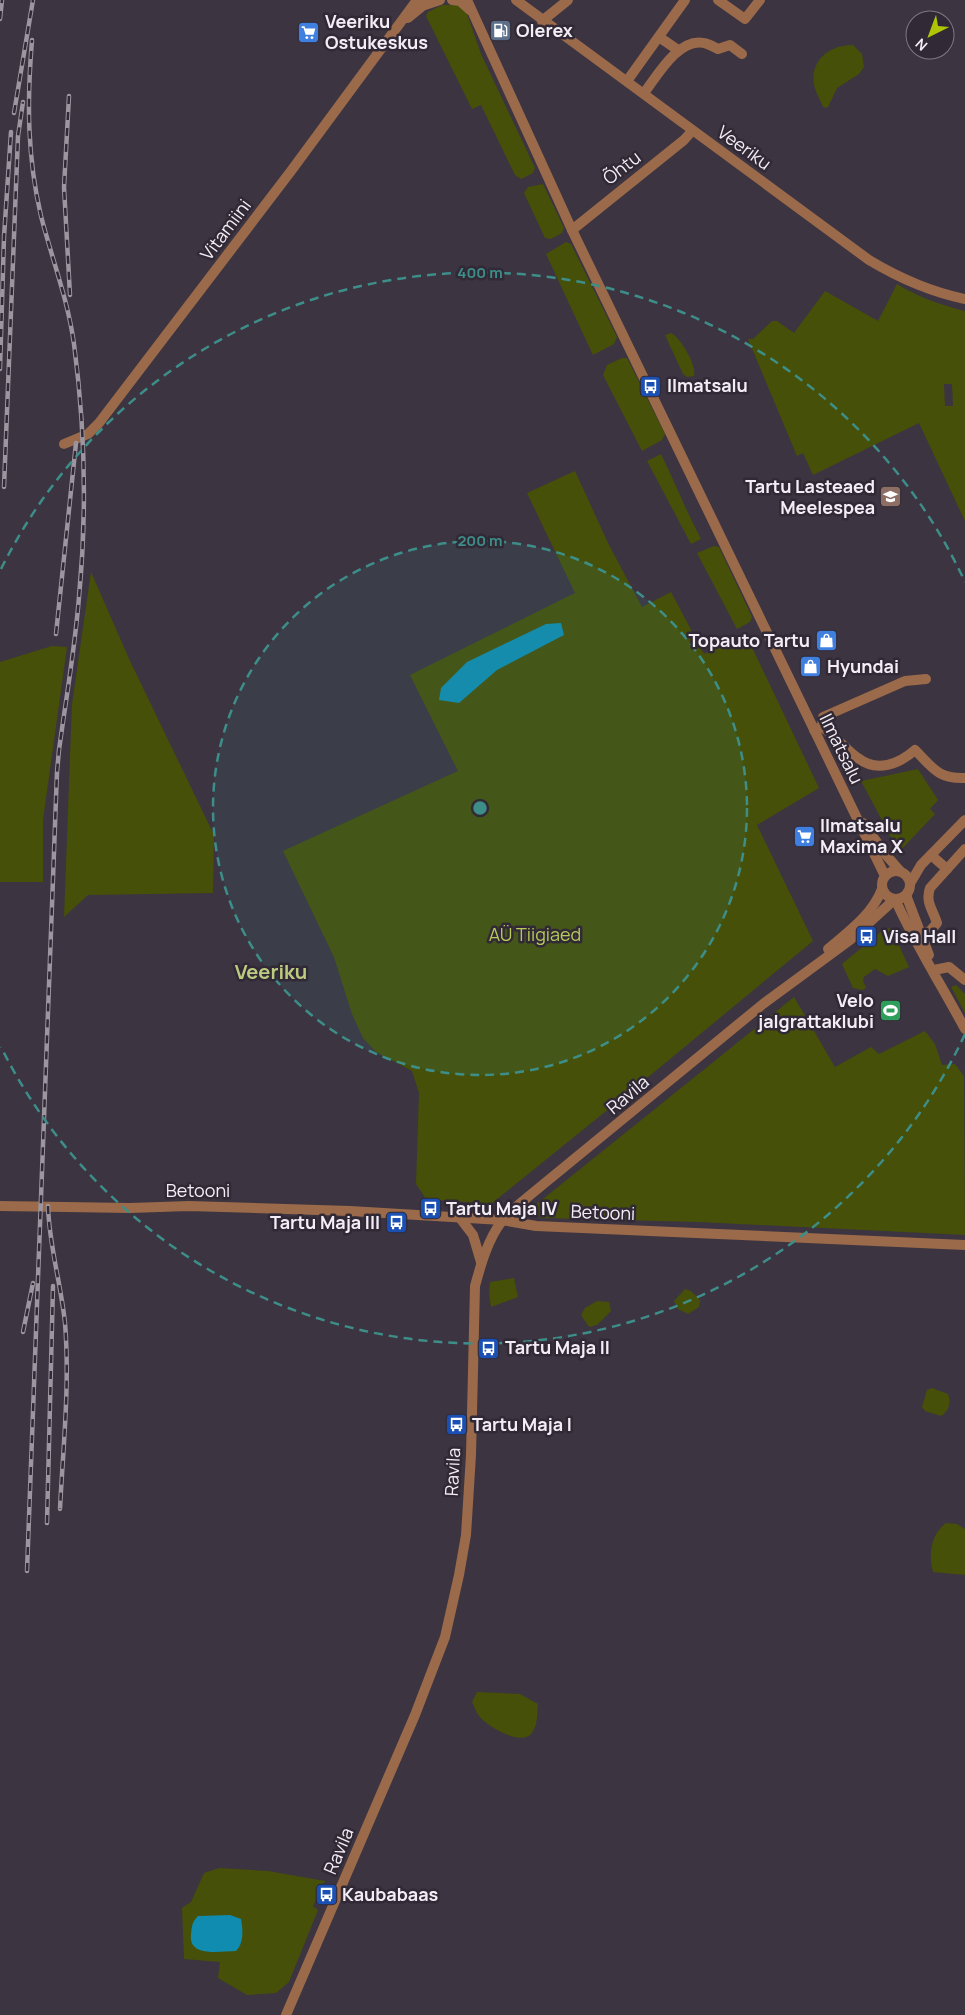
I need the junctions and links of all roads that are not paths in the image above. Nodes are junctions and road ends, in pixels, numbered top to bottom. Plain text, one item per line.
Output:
1 (440, 0) edge
2 (452, 0) edge
3 (467, 0) edge
4 (516, 0) edge
5 (568, 0) edge
6 (685, 0) edge
7 (718, 0) edge
8 (760, 0) edge
9 (424, 2) edge
10 (472, 11) junction
11 (542, 20) junction
12 (659, 37) junction
13 (678, 50) junction
14 (742, 54) dead end
15 (627, 81) junction
16 (644, 93) junction
17 (692, 130) junction
18 (572, 230) junction
19 (965, 298) edge
20 (64, 444) dead end
21 (926, 679) dead end
22 (818, 729) junction
23 (965, 778) edge
24 (852, 808) junction
25 (965, 820) edge
26 (965, 849) edge
27 (931, 855) junction
28 (921, 865) junction
29 (947, 869) junction
30 (902, 871) junction
31 (885, 876) junction
32 (911, 882) junction
33 (882, 889) junction
34 (906, 896) junction
35 (895, 899) junction
36 (920, 935) junction
37 (934, 970) junction
38 (794, 980) junction
39 (965, 980) edge
40 (965, 1029) edge
41 (0, 1206) edge
42 (460, 1218) junction
43 (502, 1220) junction
44 (965, 1245) edge
45 (481, 1262) junction
46 (286, 2015) edge

1 - 9 street
2 - 10 street
3 - 10 street, Ilmatsalu
4 - 11 street, Veeriku
5 - 11 street
6 - 12 street
7 - 8 street
9 - 20 street, Vitamiini
10 - 18 street, Ilmatsalu
11 - 15 street, Veeriku
12 - 13 street
12 - 15 street
13 - 14 street
13 - 16 street
15 - 16 street, Veeriku
16 - 17 street, Veeriku
17 - 18 street, Õhtu
17 - 19 street, Veeriku
18 - 22 street, Ilmatsalu
21 - 22 street
22 - 23 street
22 - 24 street, Ilmatsalu
24 - 30 street, Ilmatsalu
24 - 31 street, Ilmatsalu
25 - 27 street
26 - 29 street
27 - 28 street
27 - 29 street
28 - 30 street
28 - 32 street
29 - 36 street
30 - 31 street
30 - 32 street
31 - 33 street
32 - 34 street
33 - 35 street
33 - 38 street, Ravila
34 - 35 street
34 - 36 street
35 - 37 street
35 - 38 street, Ravila
36 - 37 street
37 - 39 street
37 - 40 street
38 - 43 street, Ravila
41 - 42 street, Betooni
42 - 43 street, Betooni
42 - 45 street
43 - 44 street, Betooni
43 - 45 street, Ravila
45 - 46 street, Ravila

